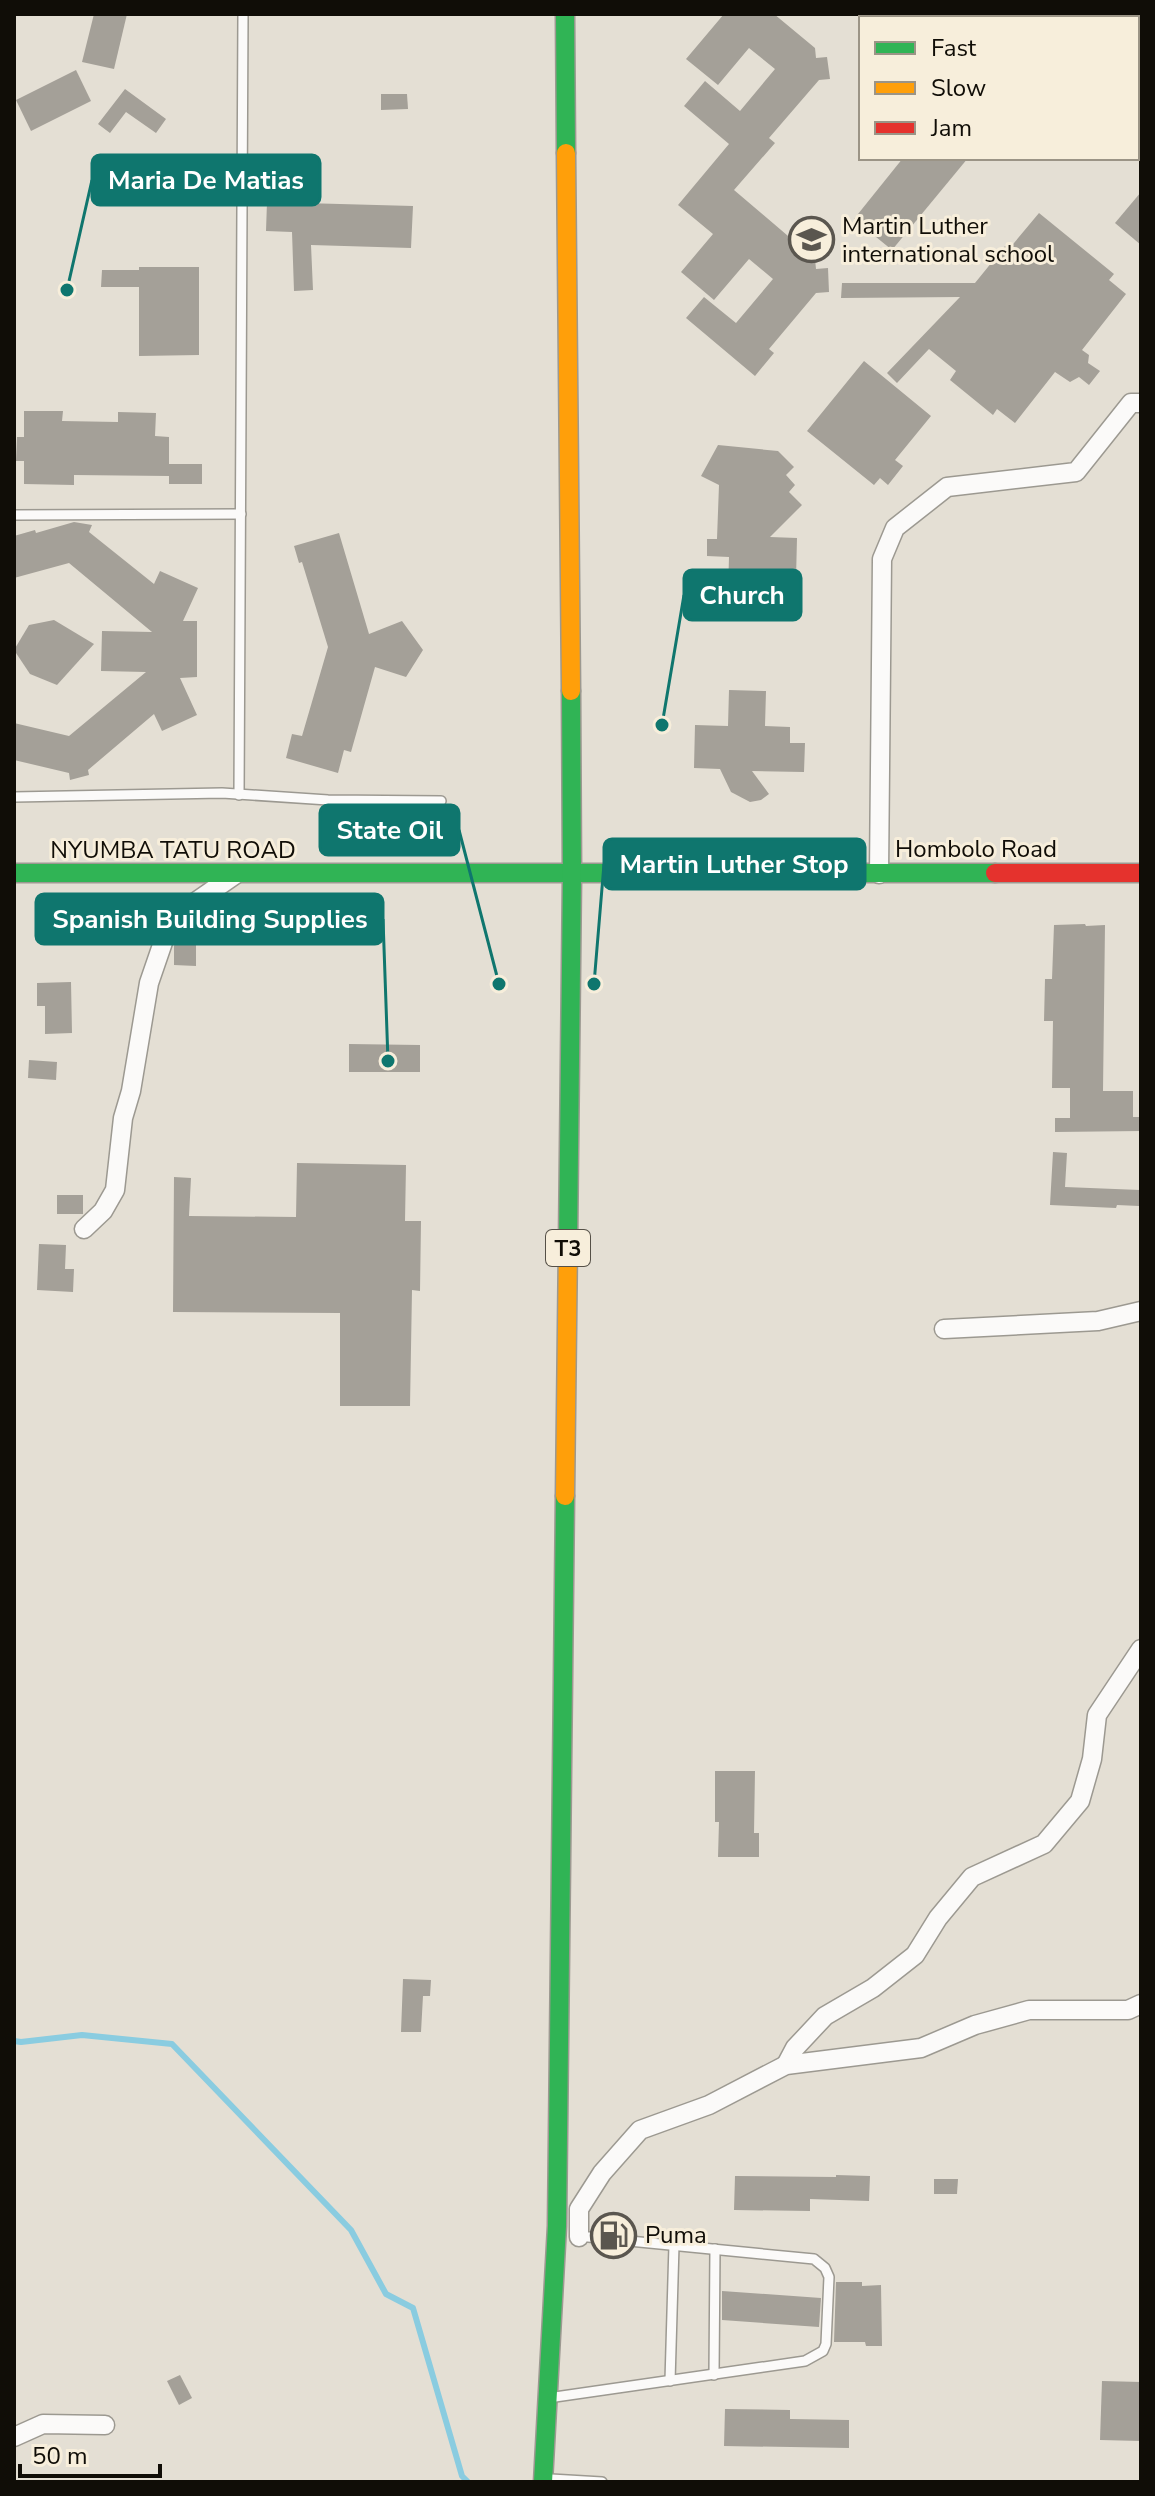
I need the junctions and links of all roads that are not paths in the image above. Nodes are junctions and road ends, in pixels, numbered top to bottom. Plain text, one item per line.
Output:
1 (243, 14) edge
2 (565, 14) edge
3 (1141, 403) edge
4 (241, 514) junction
5 (14, 515) edge
6 (239, 795) junction
7 (14, 797) edge
8 (441, 801) dead end
9 (14, 873) edge
10 (1141, 873) edge
11 (236, 874) junction
12 (879, 874) junction
13 (572, 875) junction
14 (84, 1229) dead end
15 (1141, 1311) edge
16 (944, 1329) dead end
17 (1141, 1649) edge
18 (1141, 2004) edge
19 (786, 2065) junction
20 (556, 2234) junction
21 (579, 2237) junction
22 (674, 2245) junction
23 (715, 2249) junction
24 (714, 2375) junction
25 (670, 2381) junction
26 (548, 2398) junction
27 (105, 2425) dead end
28 (14, 2437) edge
29 (543, 2480) edge
30 (602, 2482) edge

1 - 4 lane
2 - 13 main road, T3
3 - 12 street
4 - 5 lane
4 - 6 lane
6 - 7 lane
6 - 8 lane
9 - 11 main road, NYUMBA TATU ROAD
10 - 12 main road, Hombolo Road
11 - 13 main road, NYUMBA TATU ROAD
11 - 14 street
12 - 13 main road, Hombolo Road
13 - 20 main road, T3
15 - 16 street
17 - 19 street
18 - 19 street
19 - 21 street
20 - 21 lane
20 - 26 main road, T3
21 - 22 lane
22 - 23 lane
22 - 25 lane
23 - 24 lane
23 - 24 lane
24 - 25 lane
25 - 26 lane
26 - 29 main road, T3
27 - 28 street
29 - 30 lane

